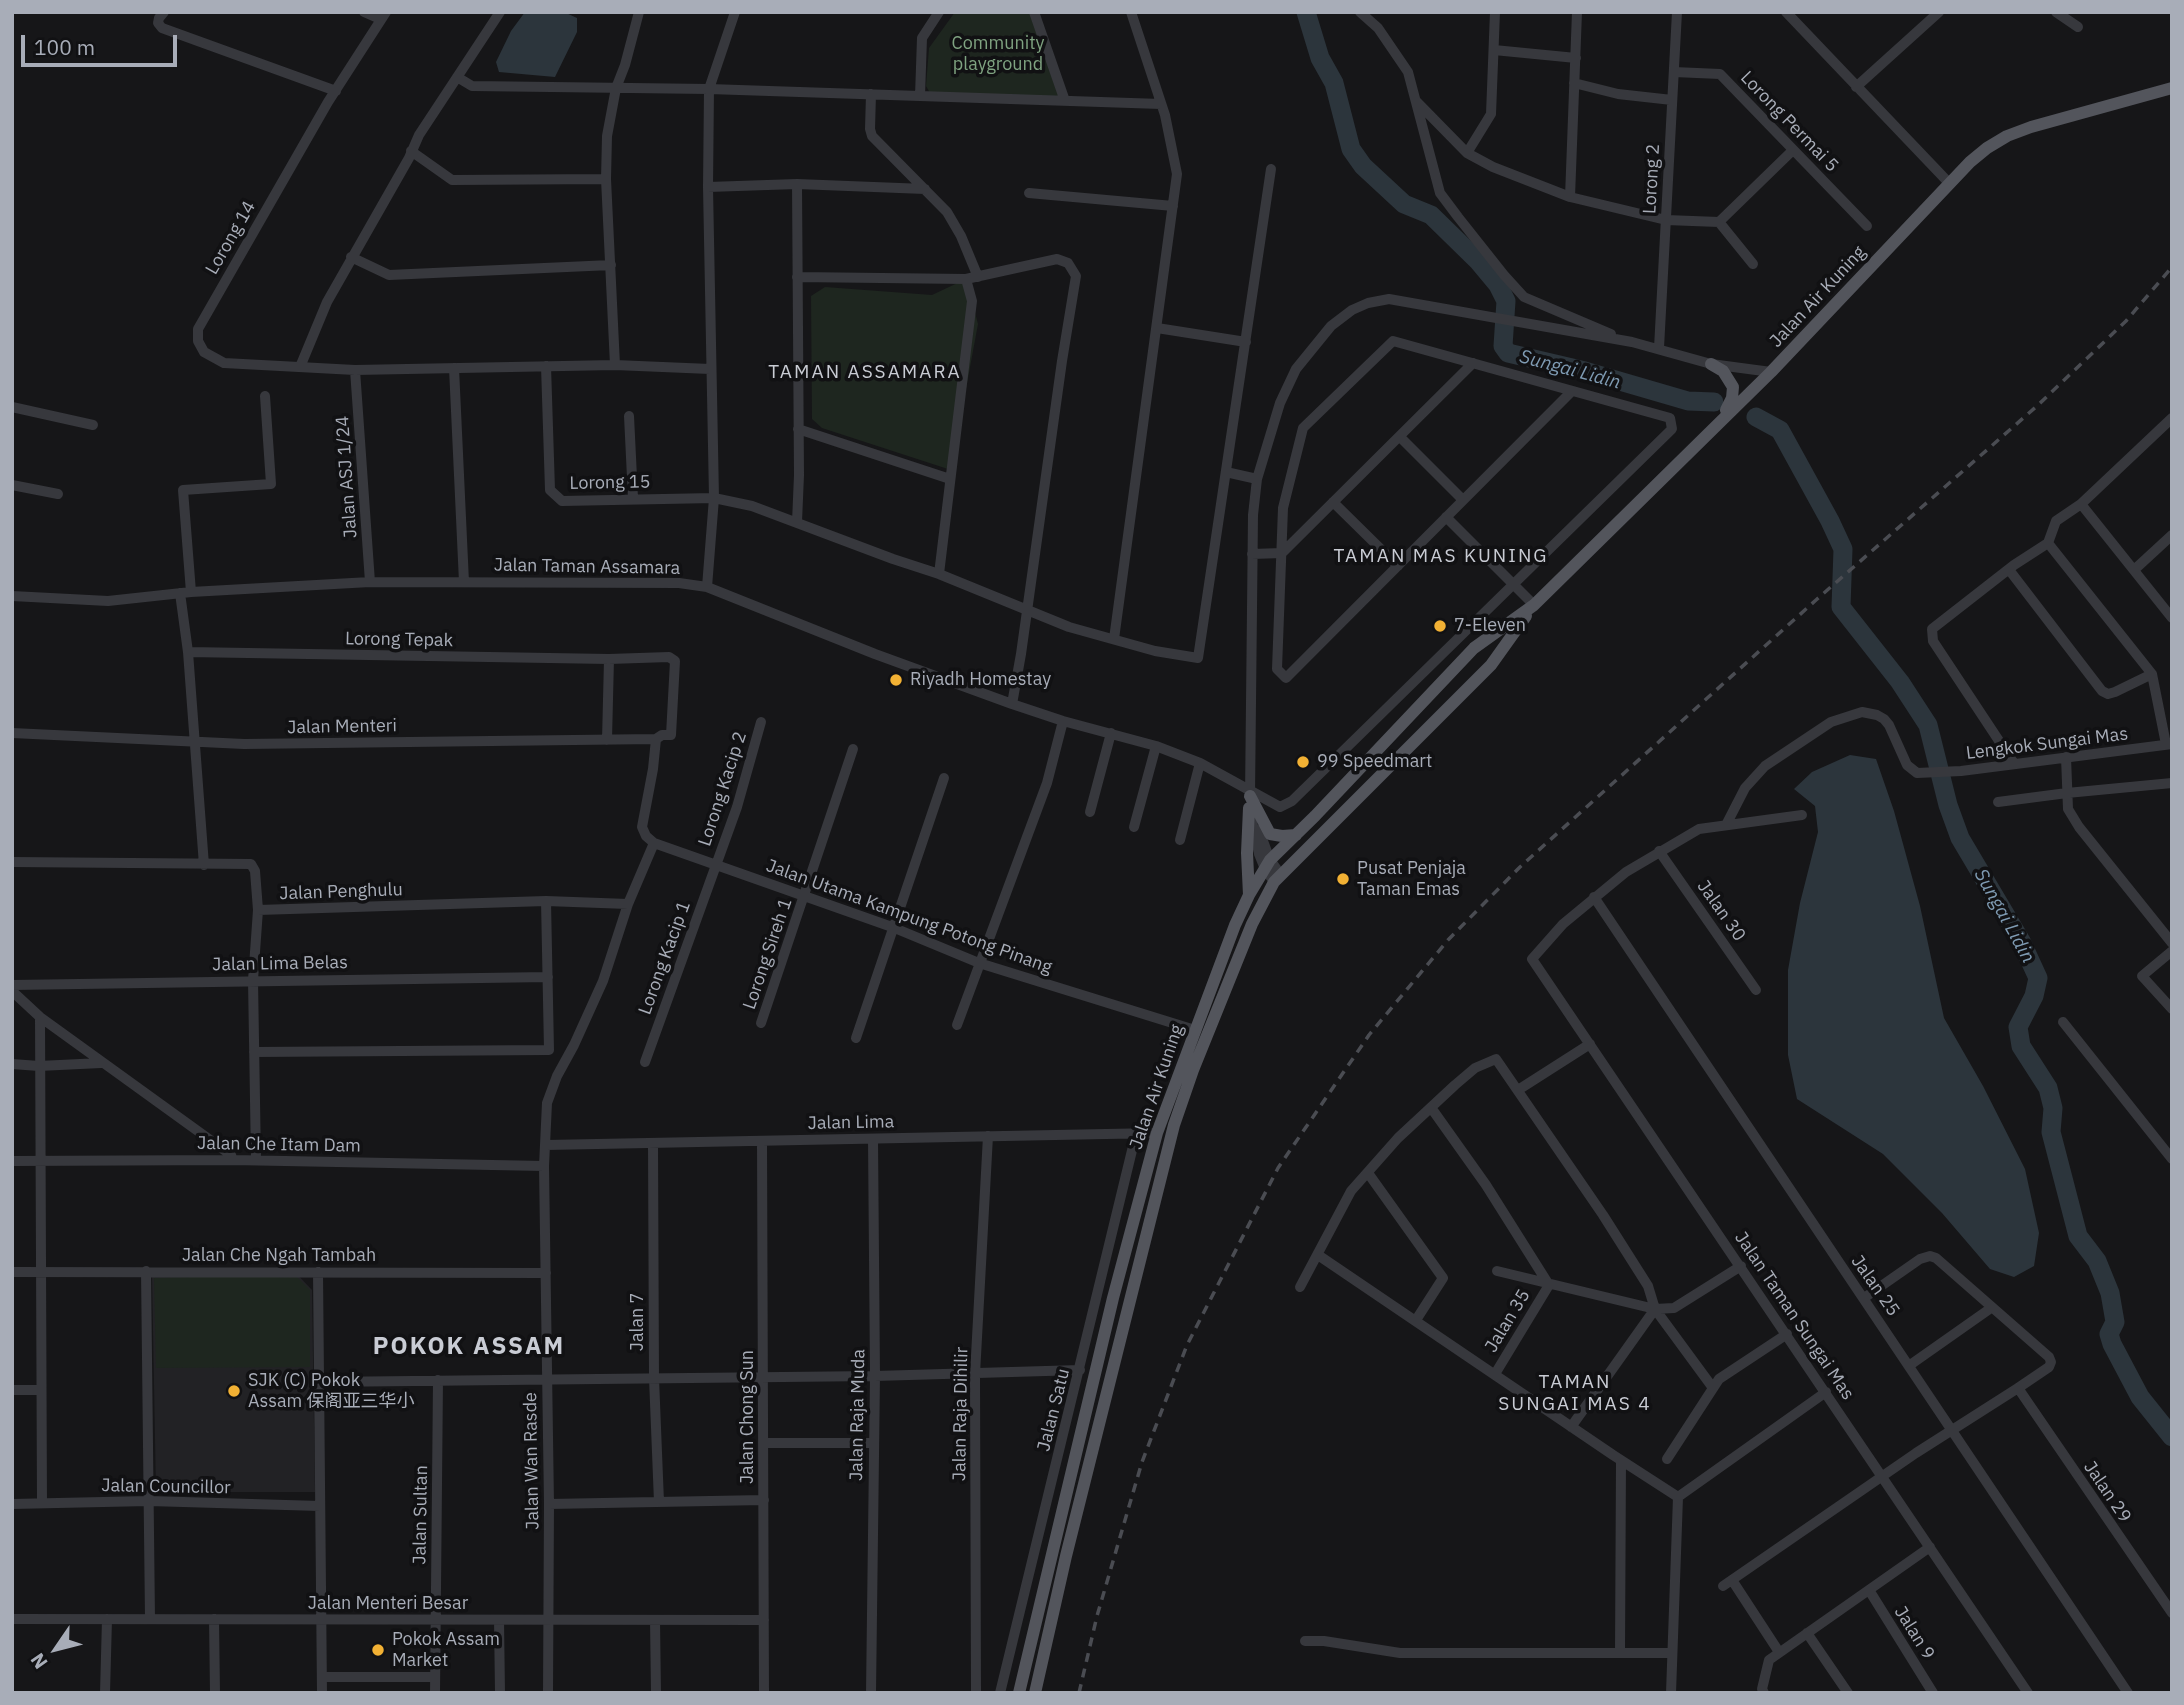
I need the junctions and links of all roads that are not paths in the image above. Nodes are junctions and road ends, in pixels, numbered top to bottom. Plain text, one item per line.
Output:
1 (164, 12) edge
2 (364, 12) edge
3 (500, 12) edge
4 (639, 12) edge
5 (735, 12) edge
6 (939, 12) edge
7 (1034, 12) edge
8 (1131, 12) edge
9 (1360, 12) edge
10 (1495, 12) edge
11 (1577, 12) edge
12 (1676, 12) edge
13 (1939, 12) edge
14 (2056, 12) edge
15 (1790, 14) edge
16 (383, 15) edge
17 (2078, 27) dead end
18 (1494, 50) junction
19 (1576, 58) junction
20 (1674, 72) junction
21 (457, 77) junction
22 (1574, 83) junction
23 (1856, 87) junction
24 (616, 88) junction
25 (2172, 88) edge
26 (709, 89) junction
27 (336, 91) junction
28 (871, 94) junction
29 (920, 96) junction
30 (1415, 100) junction
31 (1672, 100) junction
32 (1065, 101) junction
33 (1161, 104) junction
34 (1794, 150) junction
35 (411, 151) junction
36 (1467, 153) junction
37 (1271, 169) dead end
38 (606, 179) junction
39 (797, 184) junction
40 (1950, 184) junction
41 (708, 187) junction
42 (925, 189) junction
43 (1029, 192) dead end
44 (1570, 197) junction
45 (1173, 206) junction
46 (1666, 220) junction
47 (1719, 222) junction
48 (1867, 226) dead end
49 (351, 257) junction
50 (1754, 264) dead end
51 (611, 265) junction
52 (797, 276) junction
53 (978, 277) junction
54 (966, 279) junction
55 (1157, 328) junction
56 (1246, 342) junction
57 (1632, 342) junction
58 (1659, 348) junction
59 (1473, 363) junction
60 (615, 365) junction
61 (1711, 365) junction
62 (546, 366) junction
63 (300, 367) junction
64 (454, 368) junction
65 (710, 369) junction
66 (355, 370) junction
67 (1771, 373) junction
68 (1572, 391) junction
69 (265, 396) dead end
70 (12, 407) edge
71 (629, 416) dead end
72 (1723, 417) junction
73 (2172, 418) edge
74 (93, 425) dead end
75 (798, 429) junction
76 (1399, 437) junction
77 (1226, 472) junction
78 (950, 479) junction
79 (1257, 479) junction
80 (12, 485) edge
81 (58, 494) dead end
82 (633, 498) junction
83 (715, 498) junction
84 (1463, 500) junction
85 (1333, 502) junction
86 (2081, 504) junction
87 (1446, 517) junction
88 (797, 522) junction
89 (2172, 535) edge
90 (2048, 543) junction
91 (1282, 553) junction
92 (1252, 554) junction
93 (1398, 566) junction
94 (2134, 570) junction
95 (2010, 571) junction
96 (939, 574) junction
97 (370, 582) junction
98 (464, 582) junction
99 (1512, 584) junction
100 (707, 587) junction
101 (185, 593) junction
102 (12, 596) edge
103 (1534, 605) junction
104 (1026, 609) junction
105 (2172, 618) edge
106 (1114, 639) junction
107 (188, 652) junction
108 (610, 659) junction
109 (2152, 674) junction
110 (1012, 704) junction
111 (1063, 721) junction
112 (761, 722) dead end
113 (12, 733) edge
114 (1111, 733) junction
115 (670, 735) joint
116 (656, 739) junction
117 (607, 740) junction
118 (196, 742) junction
119 (2169, 744) edge
120 (1156, 746) junction
121 (853, 749) dead end
122 (2066, 757) junction
123 (2013, 762) junction
124 (1200, 763) junction
125 (944, 778) dead end
126 (2170, 786) edge
127 (2067, 793) junction
128 (1250, 799) junction
129 (1998, 802) dead end
130 (1090, 812) dead end
131 (1802, 815) dead end
132 (1727, 825) junction
133 (1134, 827) dead end
134 (1296, 835) junction
135 (1180, 840) dead end
136 (654, 843) junction
137 (1659, 851) junction
138 (12, 862) edge
139 (715, 864) junction
140 (204, 865) junction
141 (1267, 865) junction
142 (1277, 879) junction
143 (1249, 895) junction
144 (804, 896) junction
145 (1594, 897) junction
146 (546, 901) junction
147 (628, 904) junction
148 (258, 910) junction
149 (892, 928) junction
150 (2172, 943) edge
151 (2172, 951) edge
152 (979, 963) junction
153 (548, 977) junction
154 (253, 980) junction
155 (12, 985) edge
156 (1756, 990) dead end
157 (12, 991) edge
158 (2172, 1009) edge
159 (40, 1017) junction
160 (2063, 1021) dead end
161 (761, 1023) dead end
162 (957, 1025) dead end
163 (1195, 1030) junction
164 (856, 1038) dead end
165 (1590, 1044) junction
166 (254, 1052) junction
167 (645, 1062) dead end
168 (100, 1063) junction
169 (12, 1064) edge
170 (39, 1066) junction
171 (1518, 1090) junction
172 (1432, 1109) junction
173 (1136, 1133) junction
174 (1157, 1133) junction
175 (988, 1136) junction
176 (873, 1139) junction
177 (762, 1141) junction
178 (653, 1143) junction
179 (545, 1145) junction
180 (2172, 1159) edge
181 (233, 1160) junction
182 (256, 1160) junction
183 (12, 1161) edge
184 (39, 1162) junction
185 (544, 1166) junction
186 (1367, 1174) junction
187 (1318, 1255) junction
188 (1741, 1266) junction
189 (146, 1271) junction
190 (1497, 1271) dead end
191 (12, 1272) edge
192 (39, 1272) junction
193 (318, 1272) junction
194 (546, 1273) junction
195 (1549, 1285) junction
196 (1300, 1287) dead end
197 (1864, 1298) junction
198 (1991, 1308) junction
199 (1655, 1309) junction
200 (1416, 1320) junction
201 (1787, 1334) junction
202 (1910, 1365) junction
203 (1080, 1370) junction
204 (975, 1374) junction
205 (1495, 1374) junction
206 (875, 1377) junction
207 (654, 1378) junction
208 (763, 1378) junction
209 (438, 1380) junction
210 (546, 1381) junction
211 (321, 1382) junction
212 (1713, 1388) junction
213 (2018, 1388) junction
214 (12, 1390) edge
215 (41, 1390) junction
216 (1826, 1392) junction
217 (1571, 1427) junction
218 (1953, 1430) junction
219 (763, 1443) junction
220 (873, 1443) junction
221 (1667, 1460) dead end
222 (1621, 1461) junction
223 (1883, 1477) junction
224 (1678, 1497) junction
225 (764, 1500) junction
226 (149, 1501) junction
227 (659, 1502) junction
228 (42, 1503) junction
229 (12, 1504) edge
230 (549, 1504) junction
231 (320, 1506) junction
232 (1930, 1547) junction
233 (1869, 1590) junction
234 (2172, 1613) edge
235 (12, 1619) edge
236 (107, 1619) junction
237 (150, 1619) junction
238 (214, 1619) junction
239 (436, 1619) junction
240 (323, 1620) junction
241 (499, 1620) junction
242 (548, 1620) junction
243 (655, 1620) junction
244 (764, 1620) junction
245 (1807, 1633) junction
246 (1305, 1641) dead end
247 (1620, 1652) junction
248 (1779, 1652) junction
249 (1671, 1653) junction
250 (323, 1677) junction
251 (435, 1677) junction
252 (1763, 1691) edge
253 (105, 1693) edge
254 (215, 1693) edge
255 (322, 1693) edge
256 (435, 1693) edge
257 (500, 1693) edge
258 (548, 1693) edge
259 (656, 1693) edge
260 (764, 1693) edge
261 (872, 1693) edge
262 (976, 1693) edge
263 (1000, 1693) edge
264 (1019, 1693) edge
265 (1035, 1693) edge
266 (1671, 1693) edge
267 (1847, 1693) edge
268 (1934, 1693) edge
269 (2028, 1693) edge
270 (2128, 1693) edge

1 - 27 street
2 - 16 street
3 - 21 street
4 - 24 street
5 - 26 street
6 - 29 street
7 - 32 street
8 - 33 street
9 - 30 street
10 - 18 street
11 - 19 street
12 - 20 street, Lorong 2
13 - 23 street
14 - 17 street
15 - 23 street
16 - 27 street, Lorong 14
18 - 19 street
18 - 36 street
19 - 22 street
20 - 31 street, Lorong 2
20 - 34 street, Lorong Permai 5
21 - 24 street
21 - 35 street
22 - 31 street
22 - 44 street
23 - 40 street
24 - 26 street
24 - 38 street
25 - 40 main road, Jalan Air Kuning
26 - 28 street
26 - 41 street
27 - 63 street, Lorong 14
28 - 29 street
28 - 42 street
29 - 32 street
30 - 36 street
30 - 57 street
31 - 46 street, Lorong 2
32 - 33 street
33 - 45 street
34 - 47 street
34 - 48 street, Lorong Permai 5
35 - 38 street
35 - 49 street
36 - 44 street
37 - 56 street
38 - 51 street
39 - 41 street
39 - 42 street
39 - 52 street
40 - 67 main road, Jalan Air Kuning
41 - 65 street
42 - 53 street
43 - 45 street
44 - 46 street
45 - 55 street
46 - 47 street
46 - 58 street, Lorong 2
47 - 50 street
49 - 51 street
49 - 63 street
51 - 60 street
52 - 54 street
52 - 75 street
53 - 54 street
53 - 104 street
54 - 78 street
55 - 56 street
55 - 106 street
56 - 77 street
57 - 58 street
57 - 79 street
58 - 61 street
59 - 68 street
59 - 76 street
59 - 91 street
60 - 62 street, Lorong 14
60 - 65 street, Lorong 14
61 - 67 street
61 - 72 main road
62 - 64 street, Lorong 14
62 - 82 street, Lorong 15
63 - 66 street, Lorong 14
64 - 66 street, Lorong 14
64 - 98 street
65 - 83 street
66 - 97 street, Jalan ASJ 1/24
67 - 72 main road, Jalan Air Kuning
68 - 84 street
68 - 99 street
69 - 101 street
70 - 74 street
71 - 82 street
72 - 103 main road, Jalan Air Kuning
73 - 86 street
75 - 78 street
75 - 88 street
76 - 84 street
76 - 85 street
77 - 79 street
77 - 106 street, Lorong 15
78 - 96 street
79 - 92 street
80 - 81 street
82 - 83 street, Lorong 15
83 - 88 street, Lorong 15
83 - 100 street
84 - 87 street
85 - 91 street
85 - 93 street
86 - 90 street
86 - 94 street
87 - 93 street
87 - 99 street
88 - 96 street, Lorong 15
89 - 94 street
90 - 95 street
90 - 109 street
91 - 92 street
91 - 93 street
92 - 128 street
94 - 105 street
95 - 109 street
95 - 123 street
96 - 104 street, Lorong 15
97 - 98 street, Jalan Taman Assamara
97 - 101 street, Jalan Taman Assamara
98 - 100 street, Jalan Taman Assamara
99 - 103 street
99 - 128 street, Jalan Taman Assamara
100 - 110 street, Jalan Taman Assamara
101 - 102 street, Jalan Taman Assamara
101 - 107 street
103 - 134 main road, Jalan Air Kuning
103 - 142 main road, Jalan Air Kuning
104 - 106 street, Lorong 15
104 - 110 street
107 - 108 street, Lorong Tepak
107 - 118 street
108 - 115 street, Lorong Tepak
108 - 117 street
109 - 119 street
110 - 111 street, Jalan Taman Assamara
111 - 114 street, Jalan Taman Assamara
111 - 152 street
112 - 139 street, Lorong Kacip 2
113 - 118 street, Jalan Menteri
114 - 120 street, Jalan Taman Assamara
114 - 130 street
115 - 116 street, Jalan Menteri
116 - 117 street, Jalan Menteri
116 - 136 street
117 - 118 street, Jalan Menteri
118 - 140 street
119 - 122 street, Lengkok Sungai Mas
120 - 124 street, Jalan Taman Assamara
120 - 133 street
121 - 144 street, Lorong Sireh 1
122 - 123 street, Lengkok Sungai Mas
122 - 127 street
123 - 132 street, Lengkok Sungai Mas
124 - 128 street, Jalan Taman Assamara
124 - 135 street
125 - 149 street
126 - 127 street
127 - 129 street
127 - 150 street
128 - 134 main road
128 - 141 street
128 - 143 main road
131 - 132 street
132 - 137 street
134 - 141 main road, Jalan Air Kuning
136 - 139 street, Jalan Utama Kampung Potong Pinang
136 - 147 street
137 - 145 street
137 - 156 street, Jalan 30
138 - 140 street, Jalan Penghulu
139 - 144 street, Jalan Utama Kampung Potong Pinang
139 - 167 street, Lorong Kacip 1
140 - 148 street, Jalan Penghulu
141 - 142 street
141 - 143 main road, Jalan Air Kuning
142 - 265 main road, Jalan Air Kuning
143 - 163 main road, Jalan Air Kuning
144 - 149 street, Jalan Utama Kampung Potong Pinang
144 - 161 street, Lorong Sireh 1
145 - 165 street, Jalan Taman Sungai Mas
145 - 197 street, Jalan 25
146 - 147 street, Jalan Penghulu
146 - 148 street, Jalan Penghulu
146 - 153 street
147 - 179 street
148 - 154 street
149 - 152 street, Jalan Utama Kampung Potong Pinang
149 - 164 street
151 - 158 street
152 - 162 street
152 - 163 street, Jalan Utama Kampung Potong Pinang
153 - 154 street, Jalan Lima Belas
153 - 166 street
154 - 155 street, Jalan Lima Belas
154 - 166 street
157 - 159 street
159 - 168 street
159 - 170 street
160 - 180 street
163 - 174 main road, Jalan Air Kuning
165 - 171 street
165 - 188 street, Jalan Taman Sungai Mas
166 - 182 street
168 - 170 street
168 - 181 street
169 - 170 street
170 - 184 street
171 - 172 street
171 - 199 street
172 - 186 street
172 - 195 street
173 - 174 street, Jalan Lima
173 - 175 street, Jalan Lima
173 - 203 street, Jalan Satu
174 - 264 main road, Jalan Air Kuning
175 - 176 street, Jalan Lima
175 - 204 street, Jalan Raja Dihilir
176 - 177 street, Jalan Lima
176 - 206 street, Jalan Raja Muda
177 - 178 street, Jalan Lima
177 - 208 street, Jalan Chong Sun
178 - 179 street, Jalan Lima
178 - 207 street, Jalan 7
179 - 185 street, Jalan Wan Rasde
181 - 182 street, Jalan Che Itam Dam
181 - 184 street, Jalan Che Itam Dam
182 - 185 street, Jalan Che Itam Dam
183 - 184 street, Jalan Che Itam Dam
184 - 192 street
185 - 194 street, Jalan Wan Rasde
186 - 187 street
186 - 200 street
187 - 196 street
187 - 200 street
188 - 199 street
188 - 201 street, Jalan Taman Sungai Mas
189 - 192 street, Jalan Che Ngah Tambah
189 - 193 street, Jalan Che Ngah Tambah
189 - 226 street
190 - 195 street
191 - 192 street, Jalan Che Ngah Tambah
192 - 215 street
193 - 194 street, Jalan Che Ngah Tambah
193 - 211 street
194 - 210 street, Jalan Wan Rasde
195 - 199 street
195 - 205 street, Jalan 35
197 - 198 street
197 - 202 street, Jalan 25
198 - 202 street
198 - 213 street
199 - 212 street
199 - 217 street
200 - 205 street
201 - 212 street
201 - 216 street, Jalan Taman Sungai Mas
202 - 218 street, Jalan 25
203 - 204 street
203 - 263 street, Jalan Satu
204 - 206 street
204 - 262 street, Jalan Raja Dihilir
205 - 217 street
206 - 208 street
206 - 220 street, Jalan Raja Muda
207 - 208 street
207 - 210 street
207 - 227 street, Jalan 7
208 - 219 street, Jalan Chong Sun
209 - 210 street
209 - 211 street
209 - 239 street, Jalan Sultan
210 - 230 street, Jalan Wan Rasde
211 - 231 street
212 - 221 street
213 - 218 street
213 - 234 street, Jalan 29
214 - 215 street
215 - 228 street
216 - 223 street, Jalan Taman Sungai Mas
216 - 224 street
217 - 222 street
218 - 223 street
218 - 270 street, Jalan 25
219 - 220 street
219 - 225 street, Jalan Chong Sun
220 - 261 street, Jalan Raja Muda
222 - 224 street
222 - 247 street
223 - 232 street, Jalan Taman Sungai Mas
223 - 248 street
224 - 249 street
225 - 227 street
225 - 244 street, Jalan Chong Sun
226 - 228 street, Jalan Councillor
226 - 231 street, Jalan Councillor
226 - 237 street
227 - 230 street
228 - 229 street, Jalan Councillor
230 - 242 street, Jalan Wan Rasde
231 - 240 street
232 - 233 street
232 - 269 street, Jalan Taman Sungai Mas
233 - 245 street
233 - 268 street, Jalan 9
235 - 236 street, Jalan Menteri Besar
236 - 237 street, Jalan Menteri Besar
236 - 253 street
237 - 238 street, Jalan Menteri Besar
238 - 240 street, Jalan Menteri Besar
238 - 254 street
239 - 240 street, Jalan Menteri Besar
239 - 241 street, Jalan Menteri Besar
239 - 251 street, Jalan Sultan
240 - 250 street
241 - 242 street, Jalan Menteri Besar
241 - 257 street
242 - 243 street, Jalan Menteri Besar
242 - 258 street, Jalan Wan Rasde
243 - 244 street, Jalan Menteri Besar
243 - 259 street
244 - 260 street, Jalan Chong Sun
245 - 248 street
245 - 267 street
246 - 247 street
247 - 249 street
248 - 252 street
249 - 266 street
250 - 251 street
250 - 255 street
251 - 256 street, Jalan Sultan

